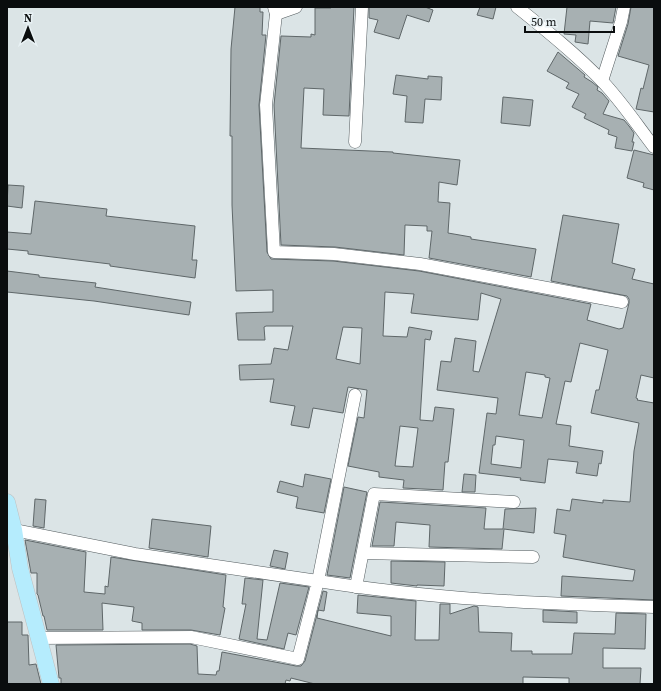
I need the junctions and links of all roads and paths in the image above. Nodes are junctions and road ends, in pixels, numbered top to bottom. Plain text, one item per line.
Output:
1 (296, 7) edge
2 (362, 7) edge
3 (517, 7) edge
4 (624, 7) edge
5 (275, 10) edge
6 (602, 81) junction
7 (356, 142) dead end
8 (654, 147) edge
9 (622, 302) dead end
10 (355, 395) dead end
11 (514, 502) dead end
12 (9, 516) edge
13 (363, 553) junction
14 (533, 558) dead end
15 (318, 581) junction
16 (356, 587) junction
17 (654, 607) edge
18 (38, 638) junction
19 (51, 684) edge

1 - 5 street
2 - 7 street
3 - 6 street
4 - 6 street
5 - 9 street
6 - 8 street
10 - 15 street
11 - 13 street
12 - 15 street
12 - 18 main road
13 - 14 street
13 - 16 street
15 - 16 street
15 - 18 street
16 - 17 street
18 - 19 main road

